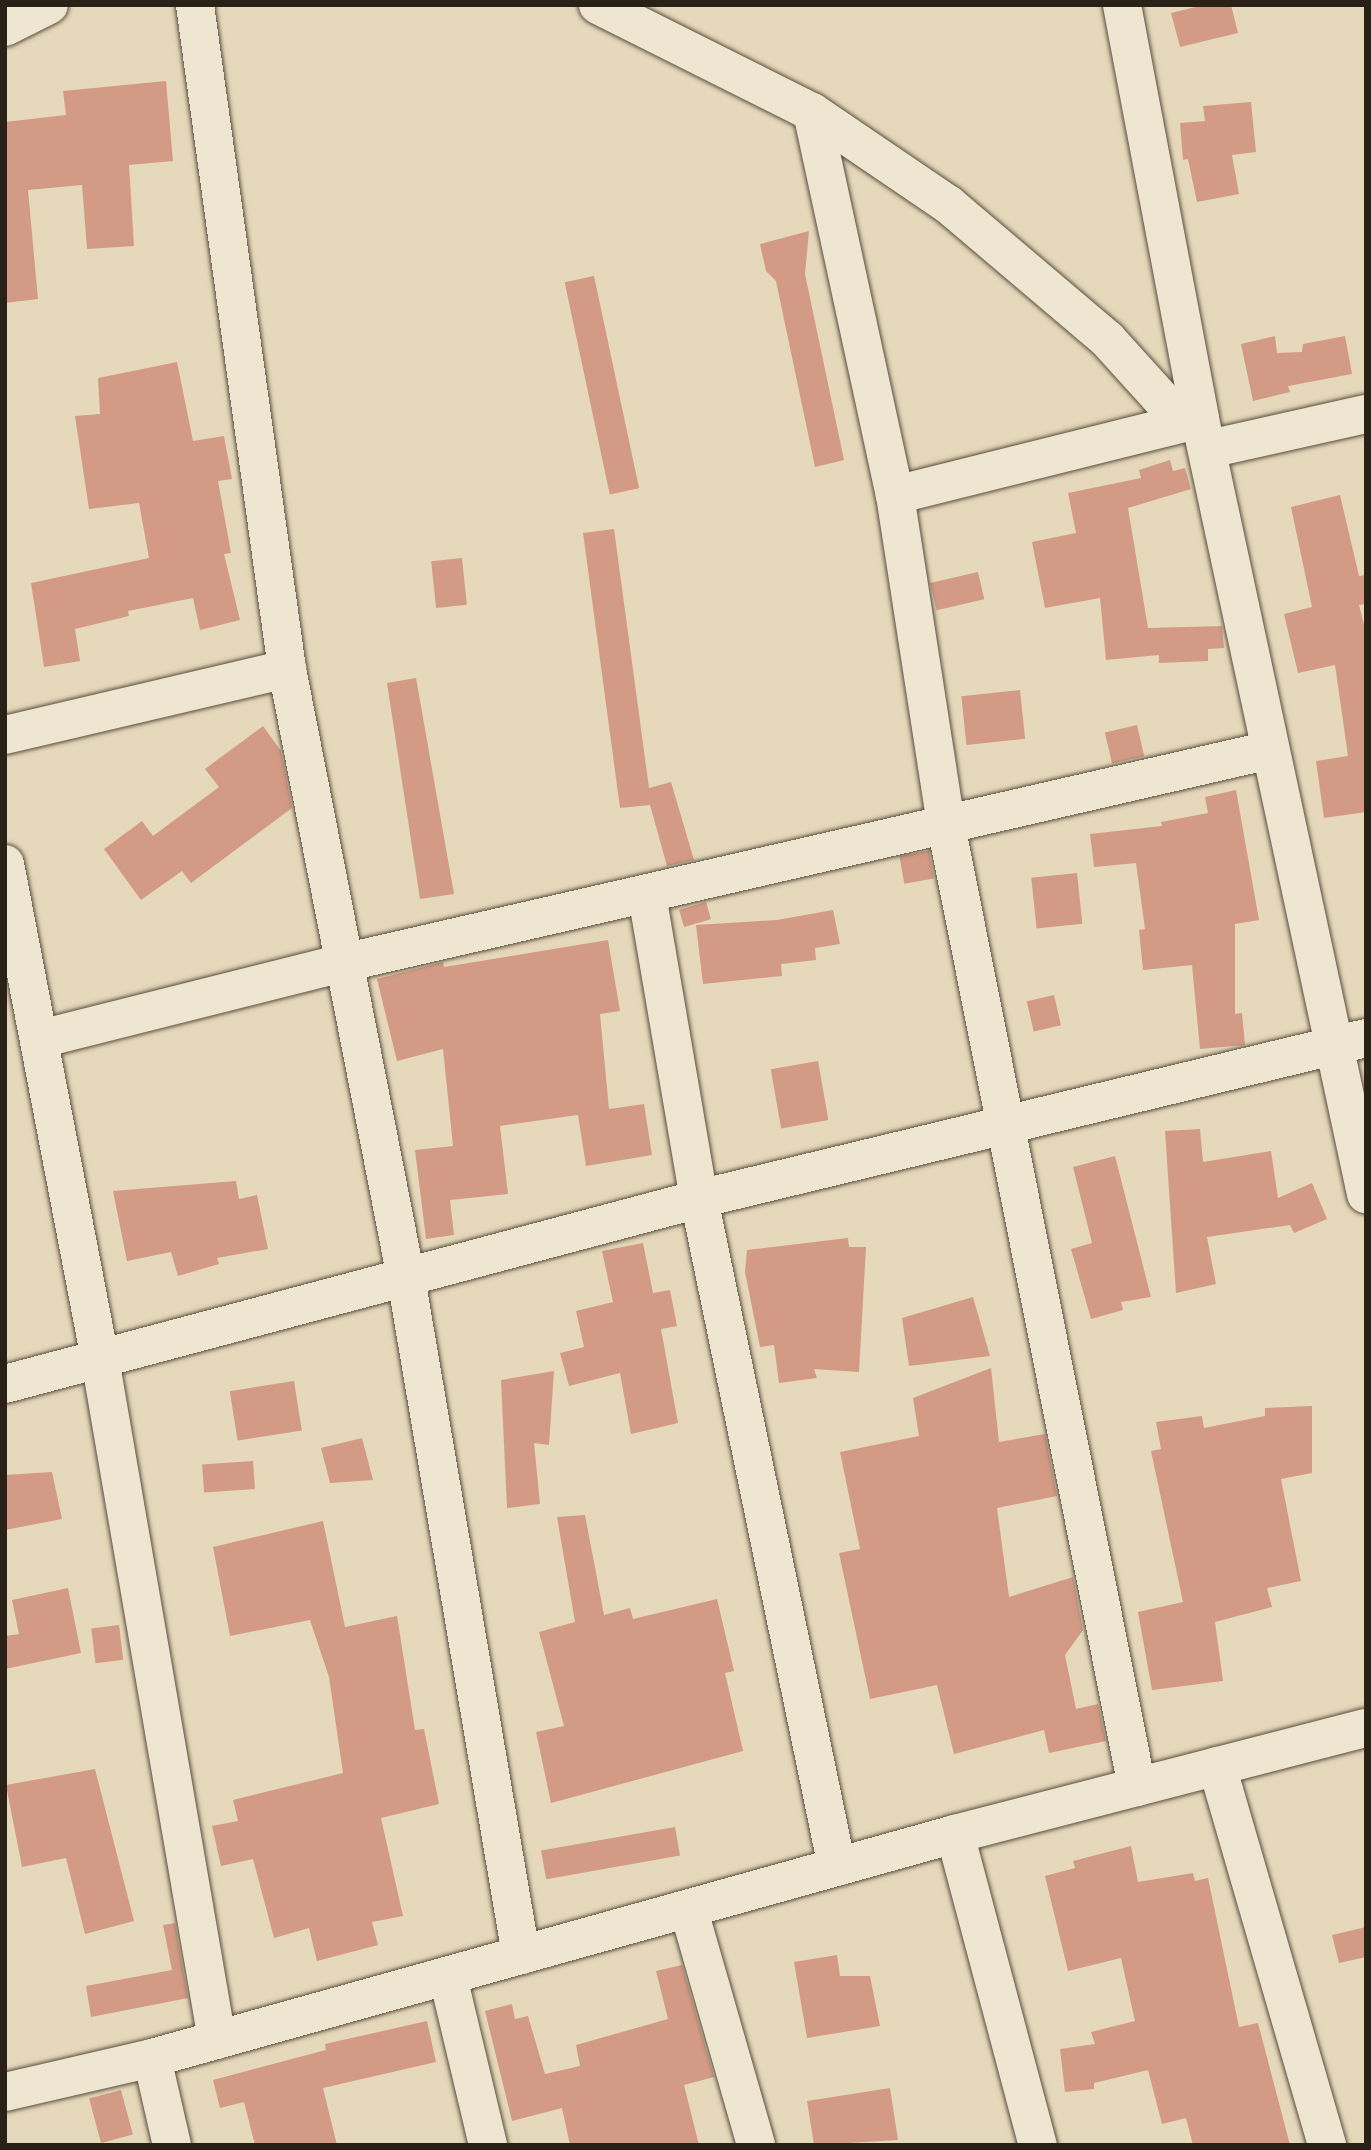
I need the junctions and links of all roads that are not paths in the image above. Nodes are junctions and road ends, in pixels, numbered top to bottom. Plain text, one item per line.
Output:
1 (49, 5) edge
2 (195, 5) edge
3 (598, 5) edge
4 (1122, 5) edge
5 (5, 27) edge
6 (812, 112) junction
7 (1366, 414) edge
8 (1197, 430) junction
9 (895, 495) junction
10 (287, 669) junction
11 (5, 735) edge
12 (1270, 750) junction
13 (946, 825) junction
14 (5, 864) edge
15 (647, 895) junction
16 (343, 963) junction
17 (40, 1039) junction
18 (1350, 1042) edge
19 (1004, 1125) junction
20 (1366, 1194) edge
21 (699, 1199) junction
22 (406, 1278) junction
23 (100, 1359) junction
24 (5, 1384) edge
25 (1366, 1728) edge
26 (1217, 1766) junction
27 (1136, 1787) junction
28 (955, 1834) junction
29 (837, 1867) junction
30 (689, 1911) junction
31 (521, 1955) junction
32 (448, 1977) junction
33 (217, 2040) junction
34 (152, 2058) junction
35 (5, 2092) edge
36 (172, 2145) edge
37 (488, 2145) edge
38 (755, 2145) edge
39 (1038, 2145) edge
40 (1327, 2145) edge

1 - 5 street
2 - 10 street
3 - 6 street
4 - 8 street
6 - 8 street
6 - 9 street
7 - 8 street
8 - 9 street
8 - 12 street
9 - 13 street
10 - 11 street
10 - 16 street
12 - 13 street
12 - 18 street
13 - 15 street
13 - 19 street
14 - 17 street
15 - 16 street
15 - 21 street
16 - 17 street
16 - 22 street
17 - 23 street
18 - 19 street
18 - 20 street
19 - 21 street
19 - 27 street
21 - 22 street
21 - 29 street
22 - 23 street
22 - 31 street
23 - 24 street
23 - 33 street
25 - 26 street
26 - 27 street
26 - 40 street
27 - 28 street
28 - 29 street
28 - 39 street
29 - 30 street
30 - 31 street
30 - 38 street
31 - 32 street
32 - 33 street
32 - 37 street
33 - 34 street
34 - 35 street
34 - 36 street

